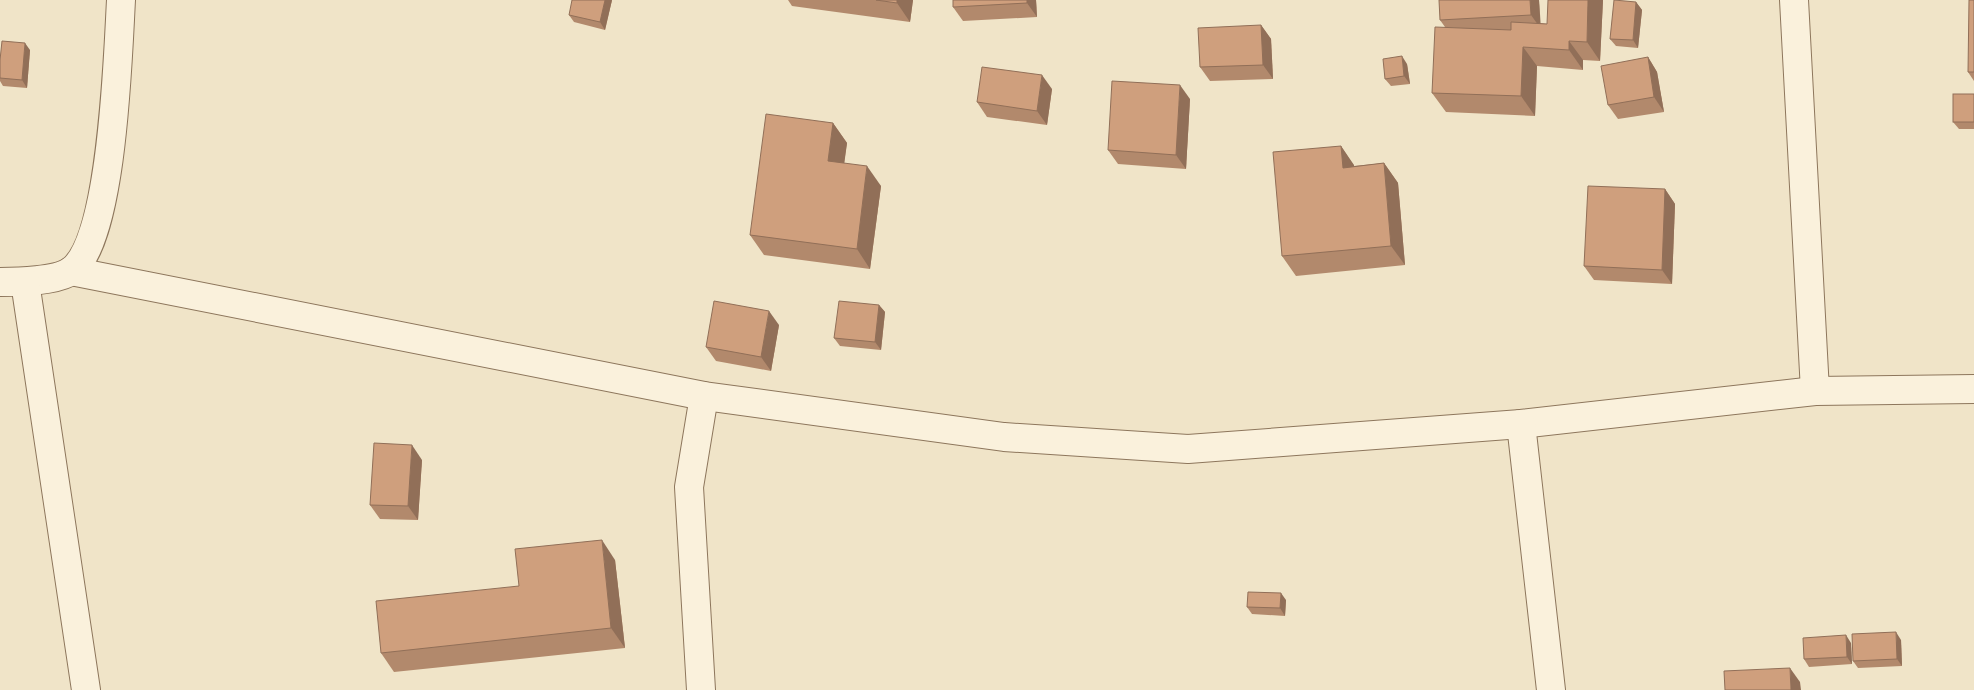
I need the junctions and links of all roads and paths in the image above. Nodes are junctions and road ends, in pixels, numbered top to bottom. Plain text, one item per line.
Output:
1 (121, 0) edge
2 (1794, 0) edge
3 (71, 270) junction
4 (12, 282) edge
5 (1974, 389) edge
6 (1815, 391) junction
7 (704, 396) junction
8 (1521, 424) junction
9 (86, 690) edge
10 (701, 690) edge
11 (1552, 690) edge

1 - 3 street
2 - 6 street
3 - 4 street
3 - 7 street
4 - 9 street
5 - 6 street
6 - 8 street
7 - 8 street
7 - 10 street
8 - 11 street

